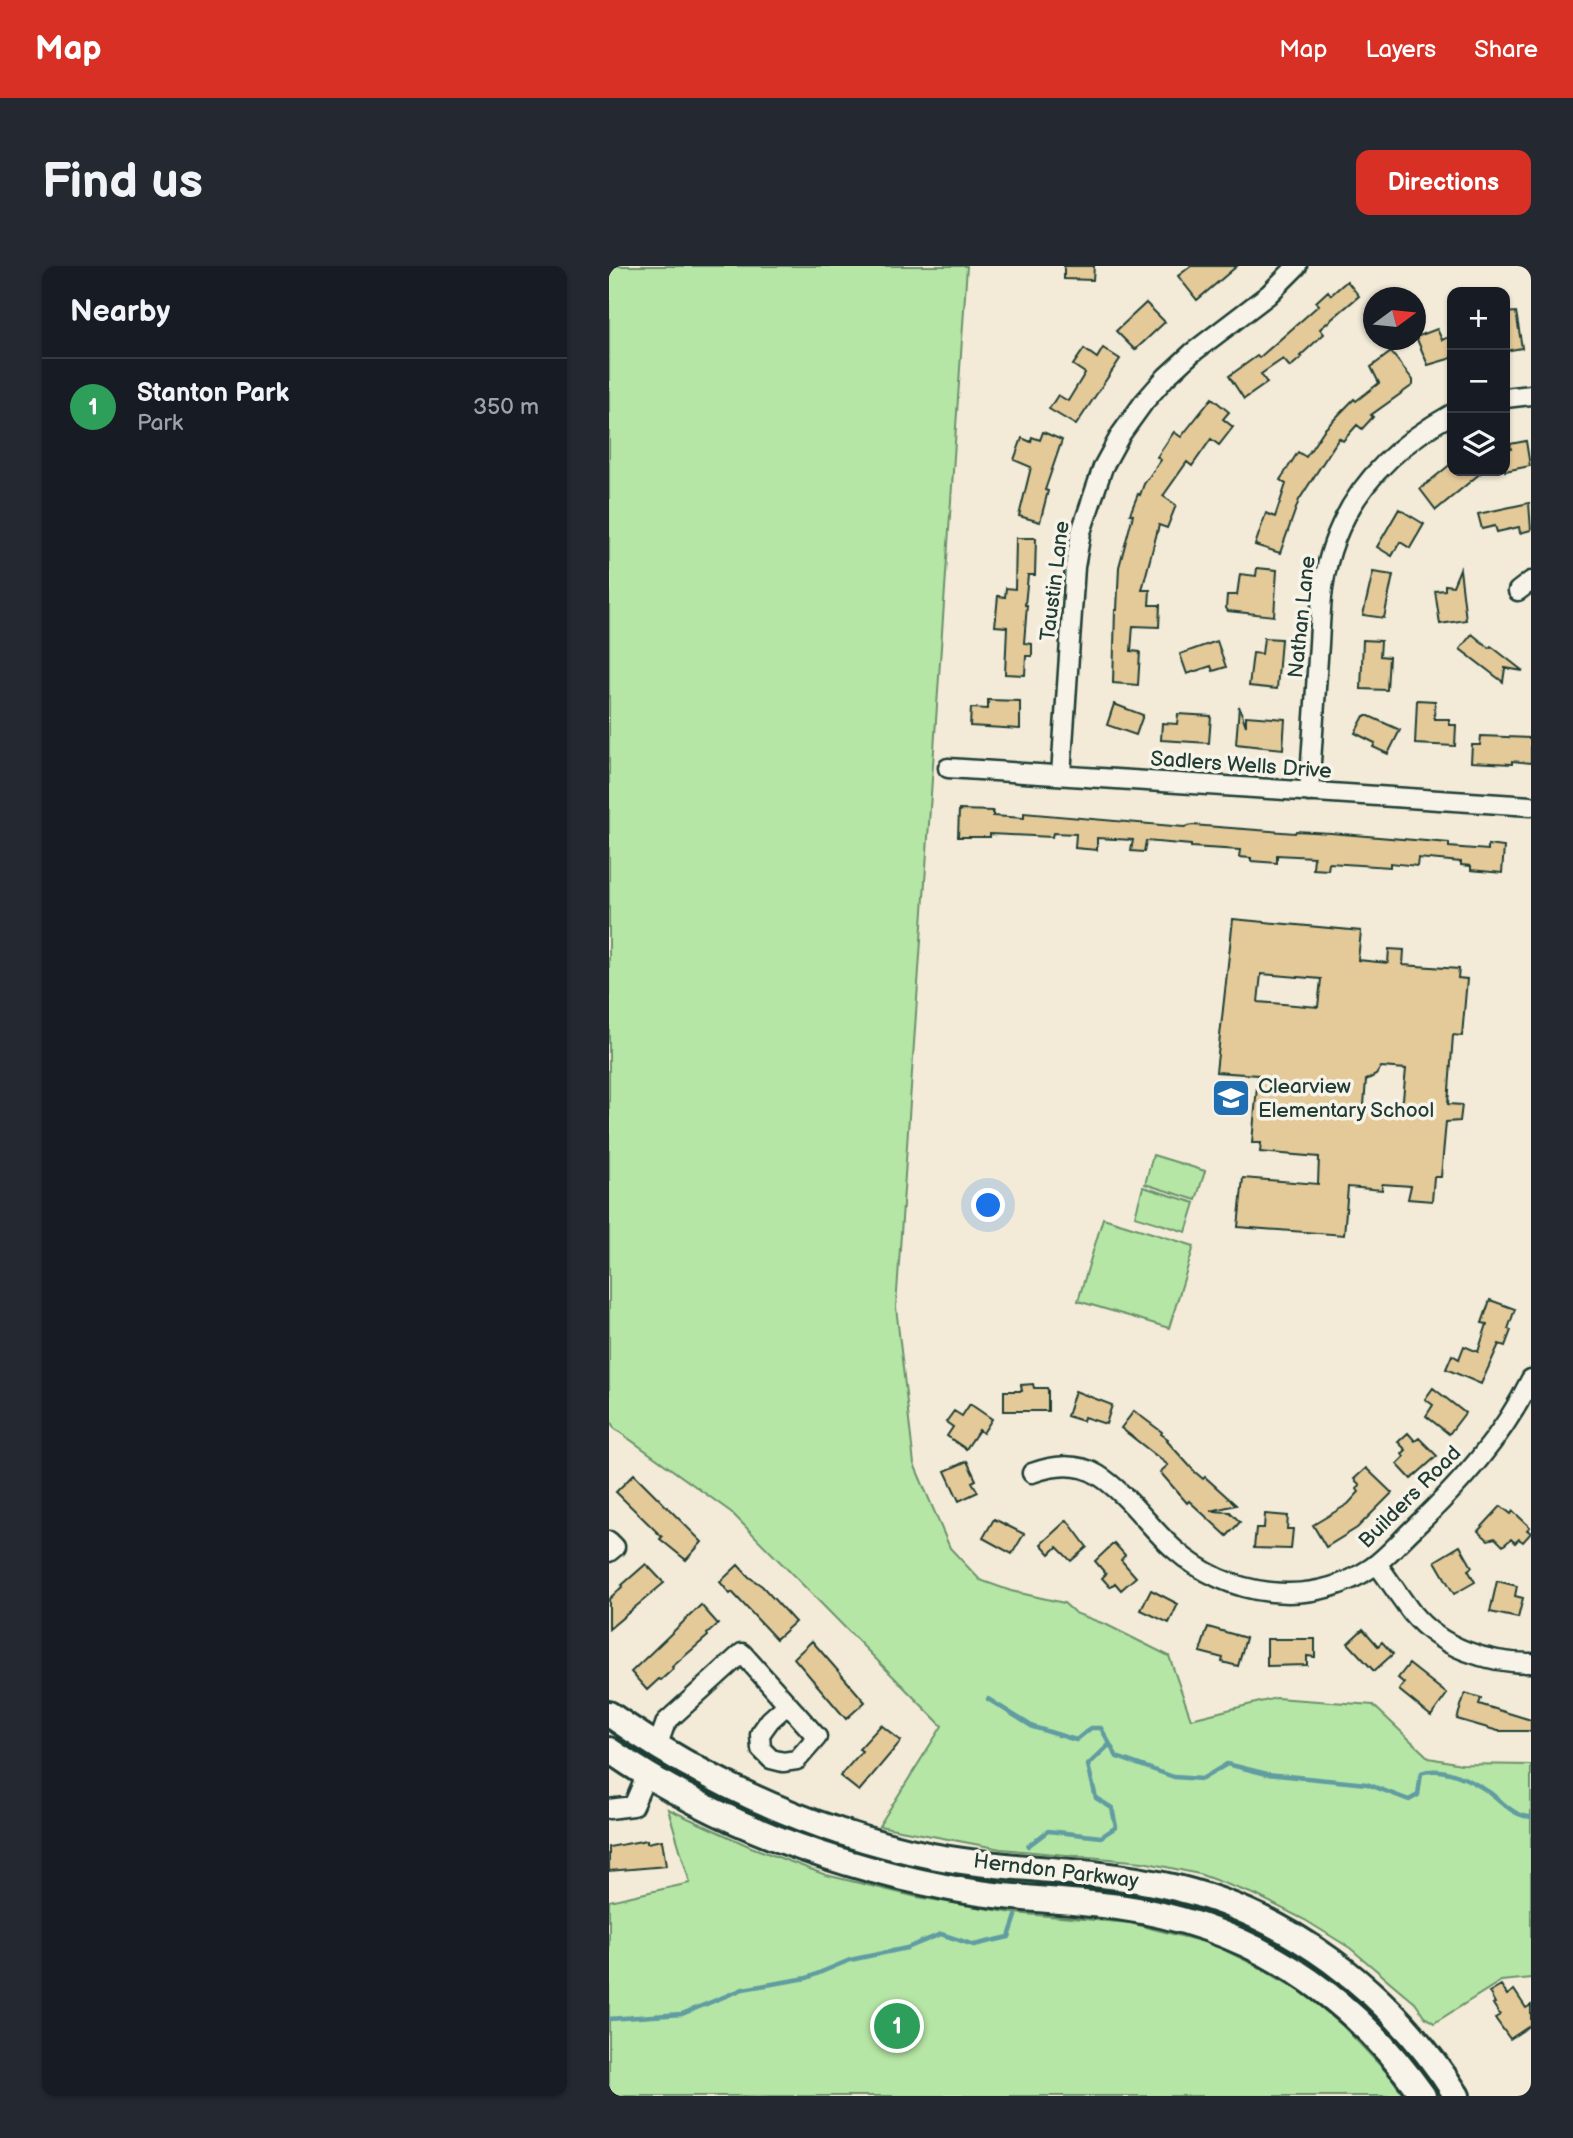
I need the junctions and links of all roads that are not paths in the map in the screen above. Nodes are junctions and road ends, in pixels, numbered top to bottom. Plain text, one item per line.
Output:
1 (1297, 266) edge
2 (1531, 395) edge
3 (1510, 397) edge
4 (1447, 417) edge
5 (948, 768) dead end
6 (1061, 775) junction
7 (1309, 792) junction
8 (1531, 806) edge
9 (1531, 1379) edge
10 (1526, 1400) edge
11 (1032, 1473) dead end
12 (609, 1541) edge
13 (609, 1552) edge
14 (1377, 1564) junction
15 (1531, 1663) edge
16 (787, 1704) dead end
17 (609, 1714) edge
18 (657, 1747) junction
19 (609, 1750) edge
20 (647, 1774) junction
21 (609, 1809) edge
22 (1169, 1886) junction
23 (1161, 1916) junction
24 (1423, 2096) edge
25 (1457, 2096) edge

1 - 6 street, Taustin Lane
2 - 3 street
4 - 7 street, Nathan Lane
5 - 6 street, Sadlers Wells Drive
6 - 7 street, Sadlers Wells Drive
7 - 8 street, Sadlers Wells Drive
9 - 10 street, Builders Road
10 - 14 street, Builders Road
11 - 14 street, Builders Road
12 - 13 street
14 - 15 street
16 - 18 street
17 - 18 main road, Herndon Parkway
18 - 22 main road, Herndon Parkway
19 - 20 main road, Herndon Parkway
20 - 21 street
20 - 23 main road, Herndon Parkway
22 - 23 main road
22 - 25 main road, Herndon Parkway
23 - 24 main road, Herndon Parkway

